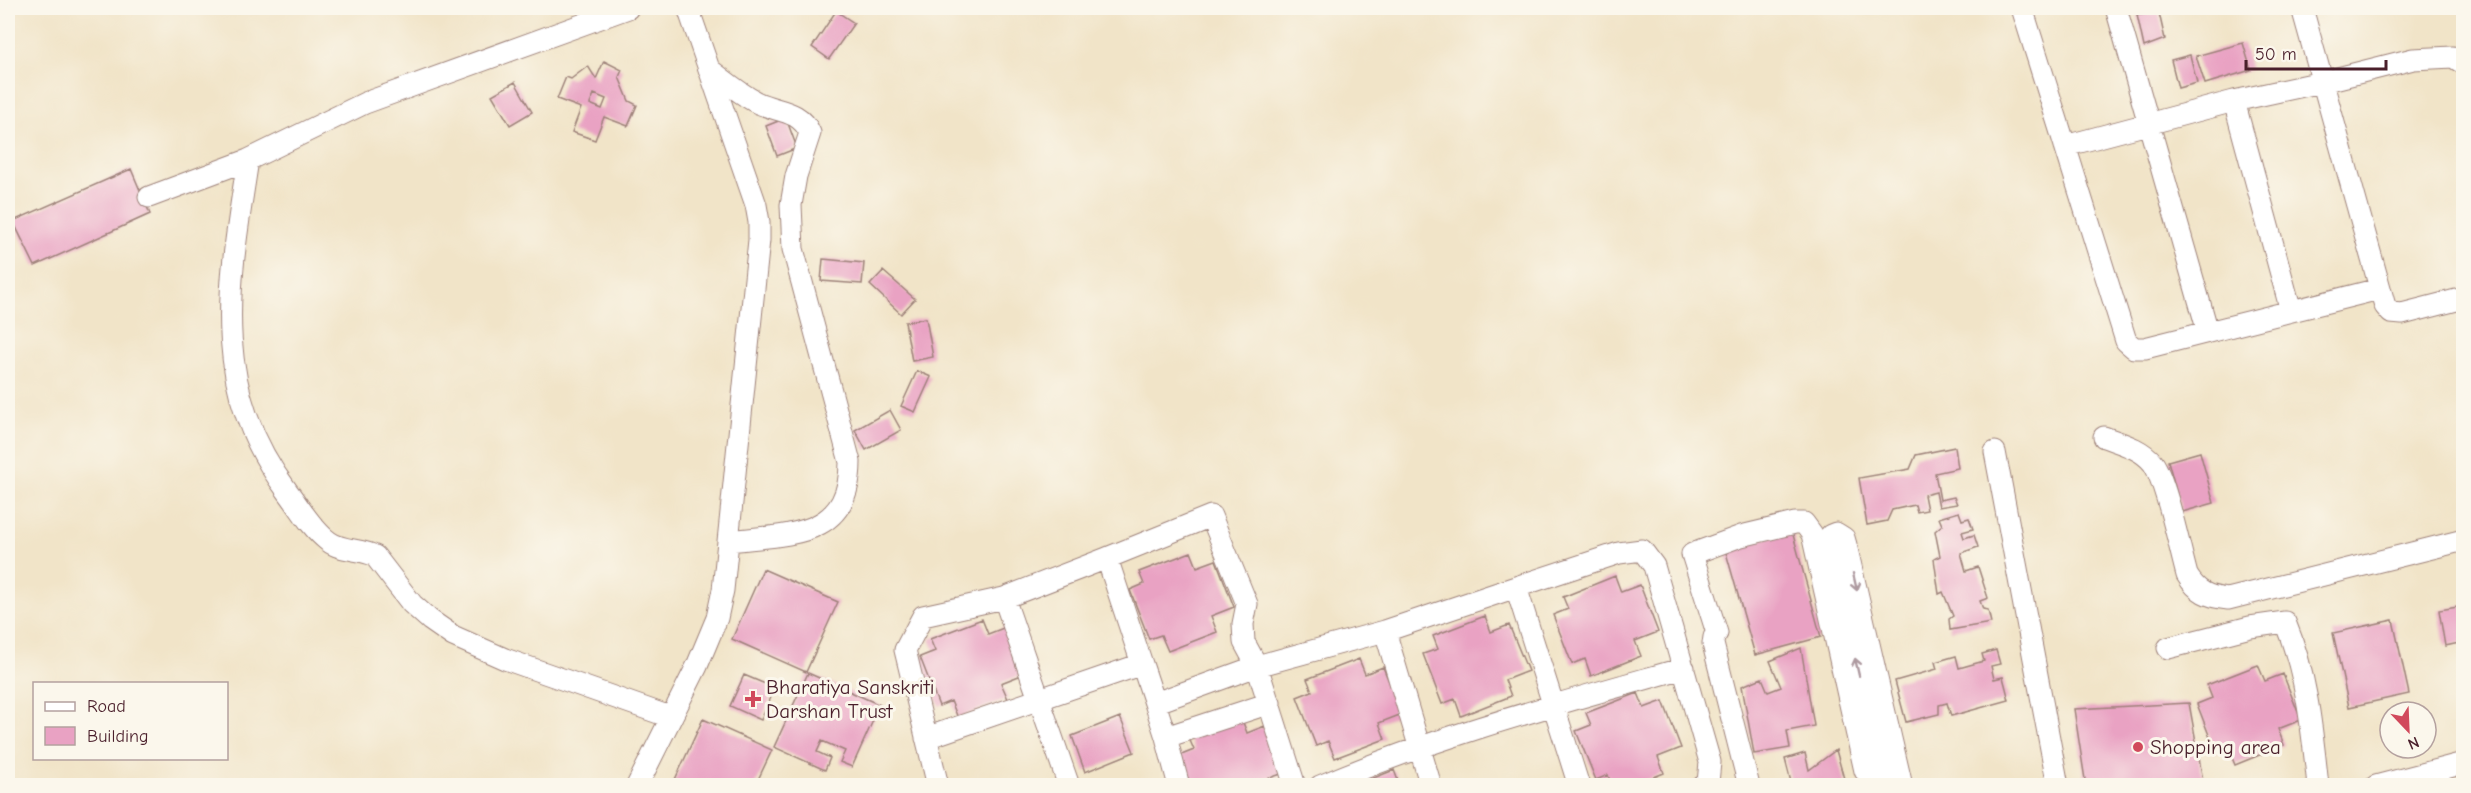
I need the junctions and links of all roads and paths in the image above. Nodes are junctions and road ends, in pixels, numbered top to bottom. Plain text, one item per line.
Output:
1 (628, 8) edge
2 (688, 8) edge
3 (2022, 8) edge
4 (2116, 8) edge
5 (2302, 8) edge
6 (2463, 64) edge
7 (709, 69) junction
8 (2322, 82) junction
9 (2234, 101) junction
10 (2149, 123) junction
11 (2065, 146) junction
12 (248, 160) junction
13 (149, 197) dead end
14 (759, 222) junction
15 (793, 249) junction
16 (2379, 289) junction
17 (2463, 298) edge
18 (2291, 311) junction
19 (2208, 332) junction
20 (2104, 437) dead end
21 (1995, 452) dead end
22 (2463, 540) edge
23 (729, 542) junction
24 (1107, 558) junction
25 (1516, 586) junction
26 (1004, 598) junction
27 (1385, 631) junction
28 (2168, 648) dead end
29 (1142, 664) junction
30 (1257, 666) junction
31 (1684, 668) junction
32 (1040, 699) junction
33 (1155, 702) junction
34 (1270, 703) junction
35 (1555, 705) junction
36 (1869, 715) junction
37 (670, 717) junction
38 (1166, 737) junction
39 (926, 738) junction
40 (1419, 747) junction
41 (2463, 763) edge
42 (1865, 771) dead end
43 (1064, 784) edge
44 (636, 785) edge
45 (938, 786) edge
46 (1179, 786) edge
47 (1295, 786) edge
48 (1320, 786) edge
49 (1431, 786) edge
50 (1579, 786) edge
51 (1703, 786) edge
52 (1749, 786) edge
53 (1884, 786) edge
54 (1902, 786) edge
55 (2058, 786) edge
56 (2318, 786) edge
57 (2376, 786) edge

1 - 12 street
2 - 7 street
3 - 11 street
4 - 10 street
5 - 8 street
6 - 8 street
7 - 14 street
7 - 15 street
8 - 9 street
8 - 16 street
9 - 10 street
9 - 18 street
10 - 11 street
10 - 19 street
11 - 19 street
12 - 13 street
12 - 37 street
14 - 15 street
14 - 23 street
15 - 23 street
16 - 17 street
16 - 18 street
18 - 19 street
20 - 22 street
21 - 55 street
23 - 37 street
24 - 26 street
24 - 29 street
24 - 30 street
25 - 27 street
25 - 31 street
25 - 35 street
26 - 32 street
26 - 39 street
27 - 30 street
27 - 40 street
28 - 56 street
29 - 32 street
29 - 33 street
30 - 33 street
30 - 34 street
31 - 35 street
31 - 51 street
32 - 39 street
32 - 43 street
33 - 38 street
34 - 38 street
34 - 47 street
35 - 40 street
35 - 50 street
36 -> 36 street
36 - 42 street
36 - 52 street
36 - 53 street
36 - 54 street
37 - 44 street
38 - 46 street
39 - 45 street
40 - 48 street
40 - 49 street
41 - 57 street

